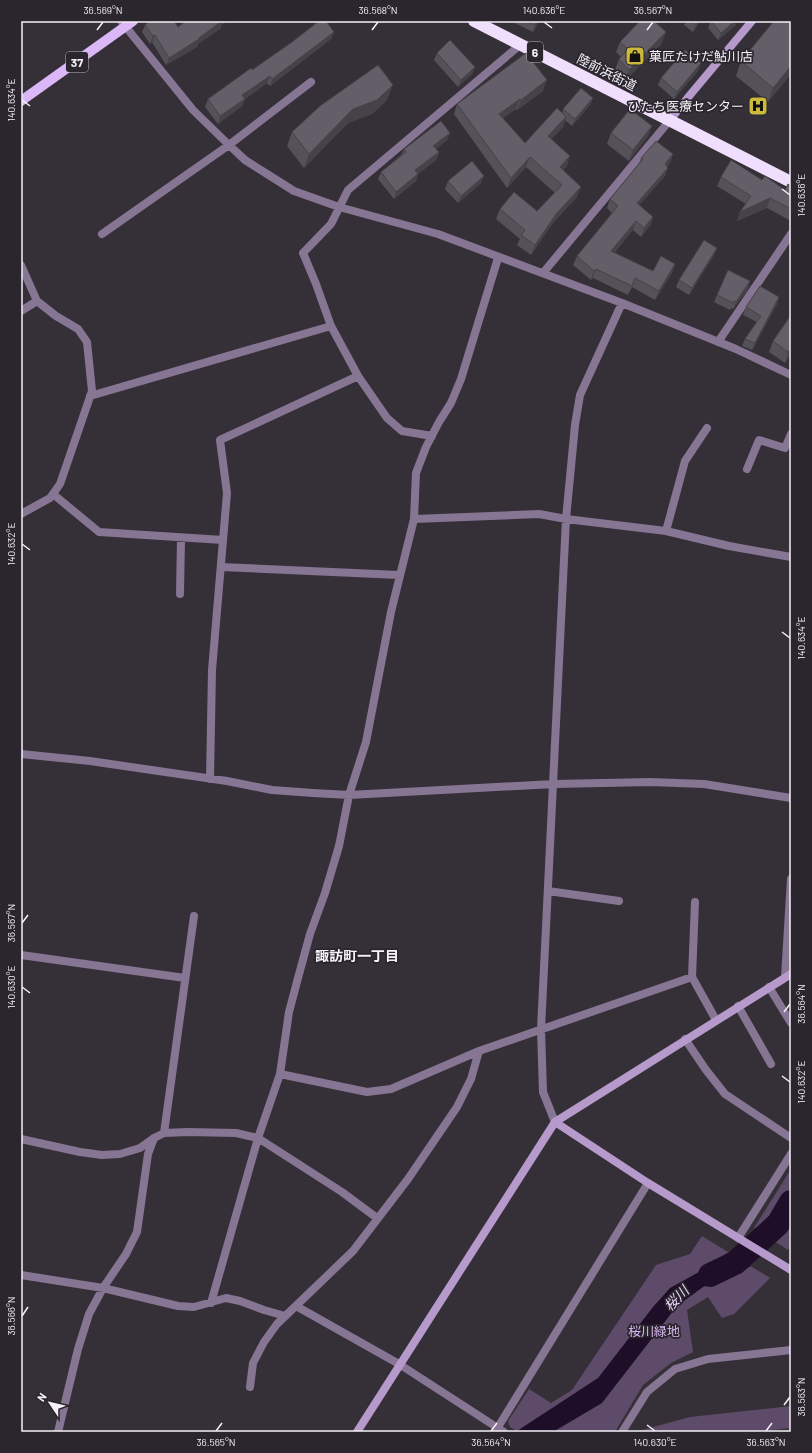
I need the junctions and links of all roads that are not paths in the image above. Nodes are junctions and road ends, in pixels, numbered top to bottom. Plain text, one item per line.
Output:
1 (474, 21) edge
2 (750, 22) edge
3 (126, 23) edge
4 (520, 45) junction
5 (311, 82) dead end
6 (21, 101) edge
7 (670, 120) junction
8 (229, 145) junction
9 (791, 182) edge
10 (339, 207) junction
11 (102, 234) dead end
12 (791, 234) edge
13 (498, 258) junction
14 (21, 265) edge
15 (543, 273) junction
16 (37, 301) junction
17 (622, 303) junction
18 (21, 311) edge
19 (331, 326) junction
20 (718, 342) junction
21 (791, 375) edge
22 (358, 376) junction
23 (90, 396) junction
24 (707, 428) dead end
25 (791, 434) edge
26 (432, 436) junction
27 (747, 469) dead end
28 (53, 494) junction
29 (21, 514) edge
30 (414, 519) junction
31 (566, 519) junction
32 (666, 531) junction
33 (181, 538) junction
34 (223, 540) junction
35 (791, 556) edge
36 (221, 567) junction
37 (400, 575) junction
38 (180, 594) dead end
39 (21, 754) edge
40 (210, 779) junction
41 (554, 784) junction
42 (349, 794) junction
43 (791, 798) edge
44 (791, 879) edge
45 (548, 891) junction
46 (619, 901) dead end
47 (695, 902) dead end
48 (194, 916) dead end
49 (21, 955) edge
50 (788, 975) edge
51 (185, 978) junction
52 (692, 978) junction
53 (769, 987) junction
54 (738, 1006) junction
55 (716, 1020) junction
56 (791, 1023) edge
57 (541, 1029) junction
58 (685, 1039) junction
59 (479, 1051) junction
60 (771, 1064) dead end
61 (280, 1074) junction
62 (555, 1122) junction
63 (164, 1133) junction
64 (154, 1138) junction
65 (258, 1138) junction
66 (791, 1138) edge
67 (21, 1139) edge
68 (791, 1154) edge
69 (648, 1183) junction
70 (377, 1218) junction
71 (740, 1239) junction
72 (791, 1270) edge
73 (21, 1275) edge
74 (103, 1288) junction
75 (211, 1303) junction
76 (296, 1306) junction
77 (285, 1316) junction
78 (791, 1350) edge
79 (399, 1364) junction
80 (250, 1387) dead end
81 (499, 1431) edge
82 (58, 1432) edge
83 (357, 1432) edge
84 (622, 1432) edge

1 - 4 highway, 陸前浜街道 / 6
2 - 7 street
3 - 6 main road, 37
3 - 8 street
4 - 7 highway, 陸前浜街道 / 6
4 - 10 street
5 - 8 street
7 - 9 highway, 陸前浜街道 / 6
7 - 15 street
8 - 10 street
8 - 11 street
10 - 13 street
10 - 19 street
12 - 20 street
13 - 15 street
13 - 26 street
14 - 16 street
15 - 17 street
16 - 18 street
16 - 23 street
17 - 20 street
17 - 31 street
19 - 22 street
19 - 23 street
20 - 21 street
22 - 26 street
22 - 34 street
23 - 28 street
24 - 32 street
25 - 27 street
26 - 30 street
28 - 29 street
28 - 33 street
30 - 31 street
30 - 37 street
31 - 32 street
31 - 41 street
32 - 35 street
33 - 34 street
33 - 38 street
34 - 36 street
36 - 37 street
36 - 40 street
37 - 42 street
39 - 40 street
40 - 42 street
41 - 42 street
41 - 43 street
41 - 45 street
42 - 61 street
44 - 50 street
45 - 46 street
45 - 57 street
47 - 52 street
48 - 51 street
49 - 51 street
50 - 53 street
51 - 63 street
52 - 55 street
52 - 57 street
53 - 54 street
53 - 56 street
54 - 55 street
54 - 60 street
55 - 58 street
57 - 59 street
57 - 62 street
58 - 62 street
58 - 66 street
59 - 61 street
59 - 70 street
61 - 65 street
62 - 69 street
62 - 79 street
63 - 64 street
63 - 65 street
64 - 67 street
64 - 74 street
65 - 70 street
65 - 75 street
68 - 71 street
69 - 71 street
69 - 81 street
70 - 76 street
71 - 72 street
73 - 74 street
74 - 75 street
74 - 82 street
75 - 77 street
76 - 77 street
76 - 79 street
77 - 80 street
78 - 84 street
79 - 81 street
79 - 83 street

